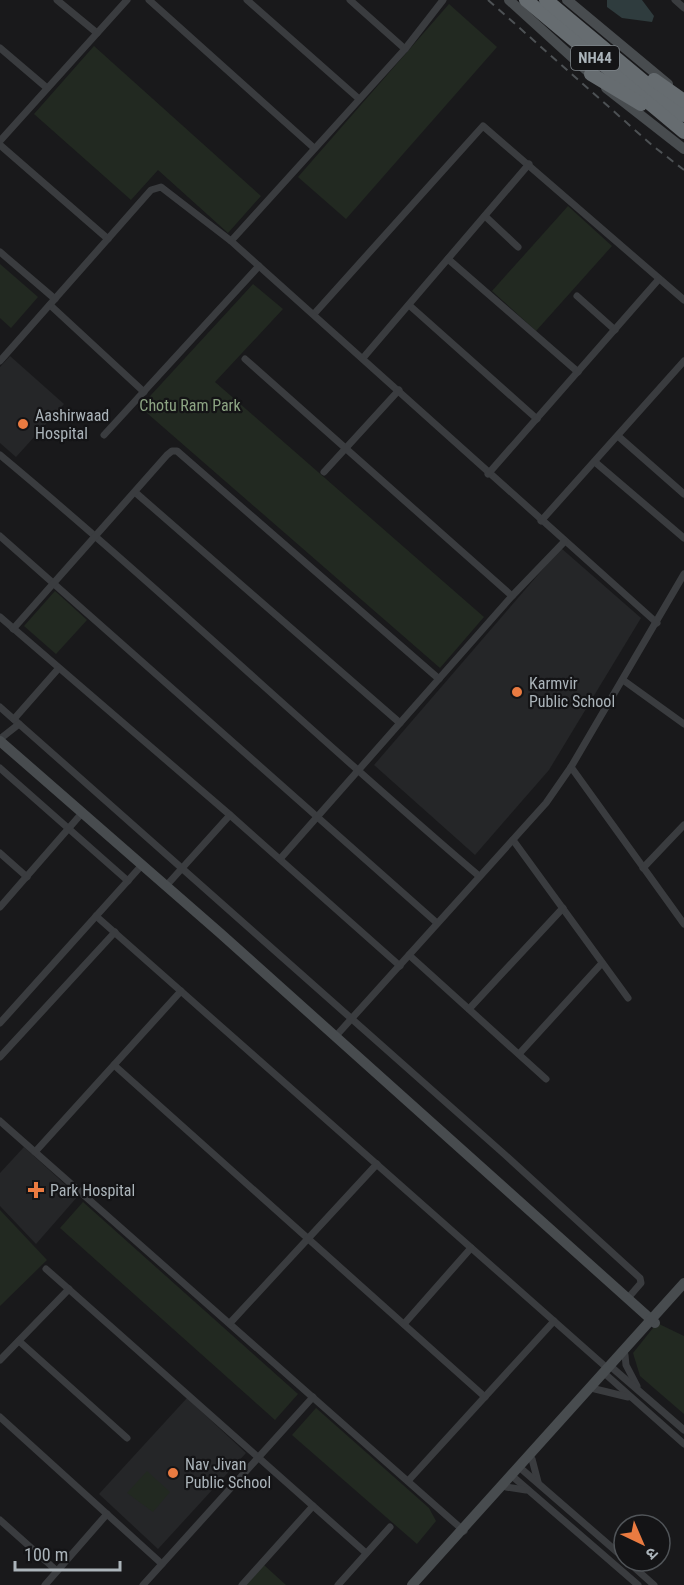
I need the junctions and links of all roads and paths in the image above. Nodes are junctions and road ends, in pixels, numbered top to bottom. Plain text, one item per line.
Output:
1 (57, 0) edge
2 (127, 0) edge
3 (149, 0) edge
4 (247, 0) edge
5 (350, 0) edge
6 (444, 0) edge
7 (509, 0) edge
8 (526, 0) edge
9 (546, 0) edge
10 (567, 0) edge
11 (675, 0) edge
12 (684, 8) edge
13 (97, 33) junction
14 (0, 48) edge
15 (405, 49) junction
16 (606, 51) junction
17 (591, 74) junction
18 (47, 88) junction
19 (358, 99) junction
20 (684, 100) edge
21 (684, 115) edge
22 (665, 116) junction
23 (684, 132) edge
24 (0, 143) edge
25 (314, 148) junction
26 (684, 149) edge
27 (529, 164) junction
28 (485, 216) junction
29 (108, 239) junction
30 (231, 242) junction
31 (518, 247) dead end
32 (0, 252) edge
33 (448, 259) junction
34 (259, 266) junction
35 (659, 279) junction
36 (577, 296) dead end
37 (684, 300) edge
38 (52, 302) junction
39 (409, 305) junction
40 (314, 314) junction
41 (615, 330) junction
42 (363, 358) junction
43 (245, 359) dead end
44 (0, 361) edge
45 (682, 366) edge
46 (578, 372) junction
47 (399, 390) junction
48 (144, 392) junction
49 (537, 418) junction
50 (104, 435) dead end
51 (618, 436) junction
52 (346, 449) junction
53 (0, 454) edge
54 (595, 462) junction
55 (324, 472) dead end
56 (488, 474) junction
57 (136, 493) junction
58 (684, 494) edge
59 (541, 521) junction
60 (0, 536) edge
61 (96, 536) junction
62 (684, 538) edge
63 (564, 542) junction
64 (684, 574) edge
65 (54, 583) junction
66 (512, 596) junction
67 (0, 617) edge
68 (657, 623) junction
69 (13, 629) junction
70 (58, 669) junction
71 (439, 679) junction
72 (623, 680) junction
73 (0, 707) edge
74 (16, 722) junction
75 (400, 723) junction
76 (684, 724) edge
77 (0, 740) edge
78 (571, 767) junction
79 (0, 768) edge
80 (358, 773) junction
81 (82, 813) junction
82 (230, 815) junction
83 (318, 816) junction
84 (684, 825) edge
85 (70, 829) junction
86 (513, 840) junction
87 (0, 853) edge
88 (280, 859) junction
89 (142, 865) junction
90 (643, 868) junction
91 (182, 869) junction
92 (479, 876) junction
93 (27, 877) junction
94 (128, 881) junction
95 (166, 886) junction
96 (0, 907) edge
97 (563, 908) junction
98 (96, 916) junction
99 (437, 923) junction
100 (684, 924) edge
101 (115, 932) junction
102 (410, 955) junction
103 (603, 963) junction
104 (400, 966) junction
105 (181, 991) junction
106 (628, 998) dead end
107 (469, 1009) junction
108 (351, 1018) junction
109 (0, 1023) edge
110 (335, 1036) junction
111 (519, 1054) junction
112 (0, 1057) edge
113 (114, 1065) junction
114 (546, 1079) dead end
115 (0, 1121) edge
116 (35, 1152) junction
117 (376, 1164) junction
118 (308, 1239) junction
119 (471, 1248) junction
120 (46, 1269) dead end
121 (684, 1283) edge
122 (69, 1289) junction
123 (684, 1290) edge
124 (628, 1298) junction
125 (554, 1321) junction
126 (653, 1321) junction
127 (230, 1323) junction
128 (404, 1324) junction
129 (19, 1341) junction
130 (625, 1355) junction
131 (0, 1360) edge
132 (608, 1370) junction
133 (595, 1389) junction
134 (644, 1395) junction
135 (313, 1397) junction
136 (485, 1397) junction
137 (636, 1401) junction
138 (0, 1417) edge
139 (684, 1430) edge
140 (127, 1438) dead end
141 (684, 1444) edge
142 (258, 1457) junction
143 (532, 1459) junction
144 (517, 1472) junction
145 (408, 1481) junction
146 (538, 1483) junction
147 (506, 1488) junction
148 (529, 1491) junction
149 (313, 1506) junction
150 (107, 1514) junction
151 (0, 1520) edge
152 (390, 1527) dead end
153 (464, 1530) junction
154 (612, 1548) edge
155 (366, 1553) junction
156 (162, 1564) junction
157 (57, 1571) junction
158 (641, 1573) edge
159 (45, 1585) edge
160 (143, 1585) edge
161 (242, 1585) edge
162 (338, 1585) edge
163 (412, 1585) edge
164 (419, 1585) edge
165 (638, 1585) edge
166 (654, 1585) edge

1 - 13 street
2 - 13 street
3 - 25 street
4 - 19 street
5 - 15 street
6 - 15 street
7 - 17 street
8 - 22 highway, NH44
9 - 16 highway, NH44
10 - 20 street
11 - 12 street
13 - 18 street
14 - 18 street
15 - 19 street
16 - 20 highway
16 - 21 highway, NH44
17 - 22 highway
17 - 26 street
18 - 24 street
19 - 25 street
22 - 23 highway, NH44
24 - 29 street
25 - 30 street
27 - 28 street
27 - 35 street
27 - 40 street
28 - 31 street
28 - 33 street
29 - 30 street
29 - 38 street
30 - 34 street
32 - 38 street
33 - 39 street
33 - 46 street
34 - 40 street
34 - 48 street
35 - 37 street
35 - 41 street
36 - 41 street
38 - 44 street
38 - 48 street
39 - 42 street
39 - 49 street
40 - 42 street
41 - 46 street
42 - 47 street
43 - 52 street
45 - 51 street
46 - 49 street
47 - 52 street
47 - 56 street
48 - 50 street
49 - 56 street
51 - 54 street
51 - 58 street
52 - 55 street
52 - 66 street
53 - 61 street
54 - 59 street
54 - 62 street
56 - 59 street
57 - 61 street
57 - 71 street
57 - 75 street
59 - 63 street
60 - 65 street
61 - 65 street
61 - 80 street
63 - 66 street
63 - 68 street
64 - 68 street
65 - 69 street
65 - 83 street
66 - 71 street
67 - 69 street
68 - 72 street
69 - 70 street
70 - 74 street
70 - 82 street
71 - 75 street
72 - 76 street
72 - 78 street
73 - 74 street
74 - 77 street
74 - 91 street
75 - 80 street
77 - 81 street
78 - 86 street
78 - 90 street
79 - 85 street
80 - 83 street
80 - 92 street
81 - 85 street
81 - 89 street
82 - 88 street
82 - 91 street
83 - 88 street
83 - 99 street
84 - 90 street
85 - 93 street
85 - 94 street
86 - 92 street
86 - 97 street
87 - 93 street
88 - 104 street
89 - 94 street
89 - 95 street
90 - 100 street
91 - 95 street
91 - 108 street
92 - 99 street
93 - 96 street
94 - 98 street
95 - 110 street
97 - 103 street
97 - 107 street
98 - 101 street
98 - 109 street
99 - 102 street
101 - 105 street
101 - 112 street
102 - 104 street
102 - 107 street
103 - 106 street
103 - 111 street
104 - 108 street
105 - 113 street
105 - 117 street
107 - 111 street
108 - 110 street
108 - 124 street
110 - 124 street
111 - 114 street
113 - 116 street
113 - 118 street
115 - 116 street
116 - 127 street
117 - 118 street
117 - 119 street
118 - 127 street
118 - 128 street
119 - 125 street
119 - 128 street
120 - 122 street
121 - 126 street
122 - 129 street
122 - 142 street
123 - 126 street
124 - 126 street
125 - 132 street
125 - 136 street
126 - 130 street
126 - 132 street
127 - 135 street
128 - 136 street
129 - 131 street
129 - 140 street
130 - 132 street
130 - 134 street
132 - 133 street
132 - 134 street
132 - 137 street
132 - 144 street
133 - 137 street
133 - 143 street
134 - 139 street
135 - 142 street
135 - 145 street
136 - 145 street
137 - 141 street
138 - 150 street
142 - 149 street
142 - 156 street
143 - 144 street
143 - 146 street
144 - 146 street
144 - 147 street
144 - 148 street
144 - 153 street
145 - 153 street
146 - 154 street
147 - 148 street
147 - 153 street
148 - 165 street
149 - 155 street
149 - 161 street
150 - 156 street
150 - 157 street
151 - 157 street
152 - 155 street
153 - 163 street
153 - 164 street
155 - 162 street
156 - 160 street
157 - 159 street
158 - 166 street

